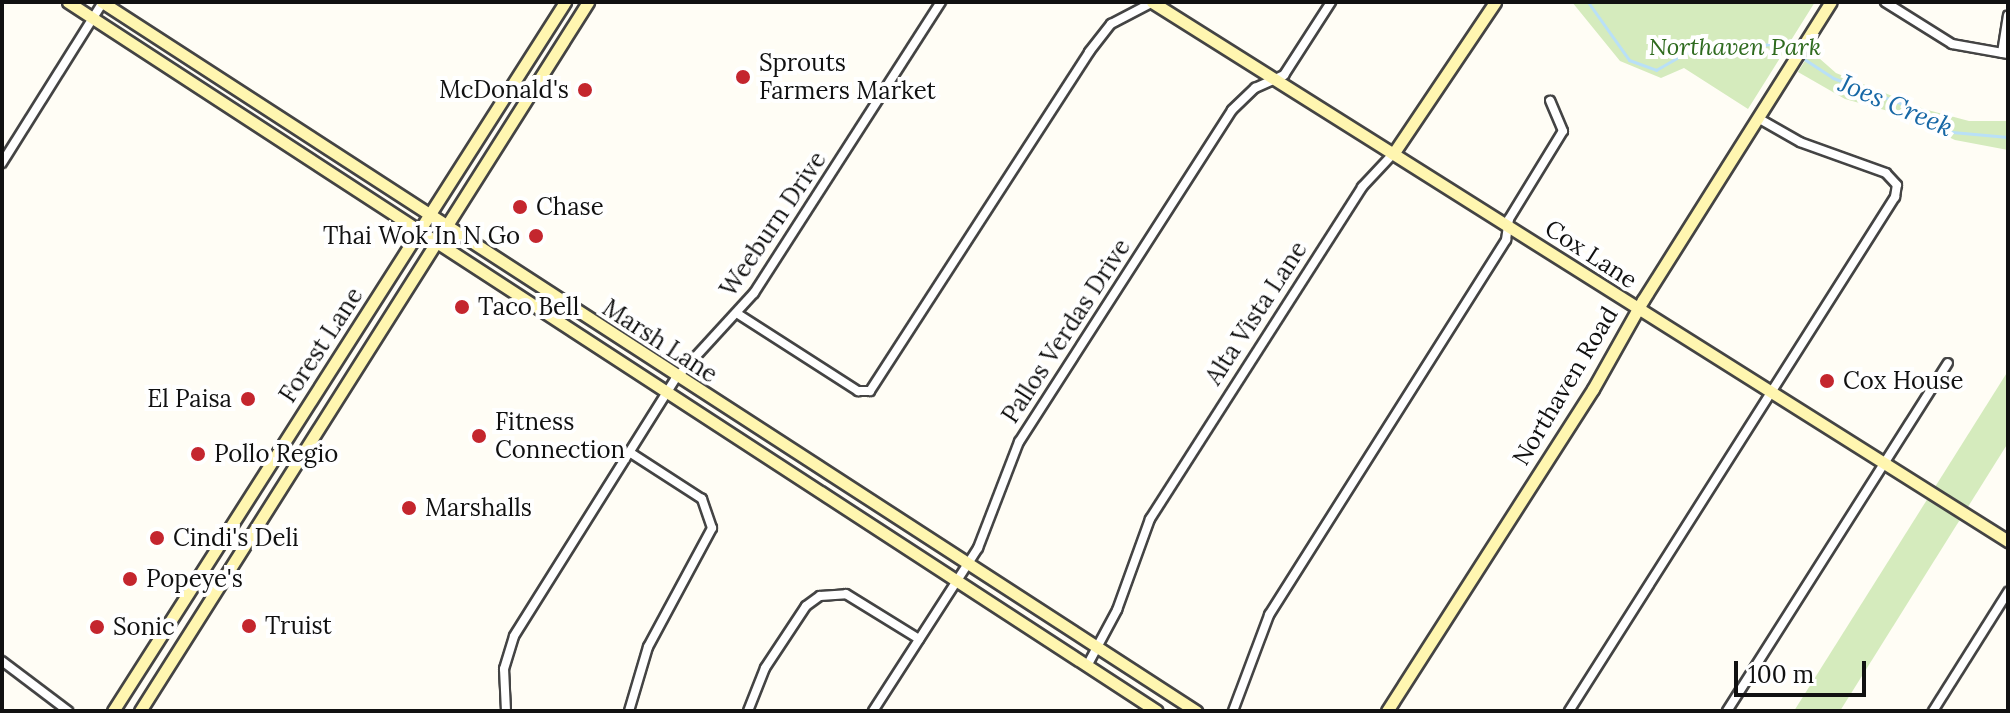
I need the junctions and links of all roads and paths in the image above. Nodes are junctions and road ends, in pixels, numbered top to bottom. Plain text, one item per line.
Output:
1 (68, 2) edge
2 (103, 2) edge
3 (565, 2) edge
4 (588, 2) edge
5 (941, 2) edge
6 (1152, 2) edge
7 (1331, 2) edge
8 (1495, 2) edge
9 (1831, 2) edge
10 (1885, 2) edge
11 (2008, 15) edge
12 (93, 18) junction
13 (2005, 54) edge
14 (184, 56) junction
15 (174, 72) junction
16 (1274, 79) junction
17 (513, 84) junction
18 (529, 95) junction
19 (1550, 101) dead end
20 (1758, 118) junction
21 (305, 134) junction
22 (294, 151) junction
23 (1393, 154) junction
24 (2, 163) edge
25 (429, 216) junction
26 (1508, 227) junction
27 (447, 228) junction
28 (419, 232) junction
29 (437, 244) junction
30 (557, 300) junction
31 (1637, 309) junction
32 (738, 314) junction
33 (549, 317) junction
34 (336, 361) junction
35 (1948, 363) dead end
36 (355, 374) junction
37 (676, 378) junction
38 (1772, 392) junction
39 (667, 395) junction
40 (631, 453) junction
41 (1884, 463) junction
42 (234, 521) junction
43 (254, 533) junction
44 (2008, 541) edge
45 (966, 566) junction
46 (956, 582) junction
47 (2008, 592) edge
48 (169, 623) junction
49 (188, 636) junction
50 (919, 639) junction
51 (1096, 649) junction
52 (2, 661) edge
53 (1087, 666) junction
54 (68, 711) edge
55 (113, 711) edge
56 (140, 711) edge
57 (506, 711) edge
58 (629, 711) edge
59 (748, 711) edge
60 (873, 711) edge
61 (1157, 711) edge
62 (1196, 711) edge
63 (1233, 711) edge
64 (1387, 711) edge
65 (1569, 711) edge
66 (1727, 711) edge
67 (1933, 711) edge

1 - 12 main road, Marsh Lane
2 - 12 street
2 - 14 main road, Marsh Lane
3 - 17 main road, Forest Lane
4 - 18 main road, Forest Lane
5 - 32 street, Weeburn Drive
6 - 16 main road, Cox Lane
6 - 32 street
7 - 16 street, Pallos Verdas Drive
8 - 23 main road, Alta Vista Lane
9 - 20 main road, Northaven Road
10 - 13 street
11 - 13 street
12 - 15 main road, Marsh Lane
12 - 24 street
14 - 15 main road
14 - 21 main road, Marsh Lane
15 - 22 main road, Marsh Lane
16 - 23 main road, Cox Lane
16 - 45 street, Pallos Verdas Drive
17 - 18 main road
17 - 25 main road, Forest Lane
18 - 27 main road, Forest Lane
19 - 26 street
20 - 31 main road, Northaven Road
20 - 38 street
21 - 22 main road
21 - 25 main road, Marsh Lane
22 - 28 main road, Marsh Lane
23 - 26 main road, Cox Lane
23 - 51 street, Alta Vista Lane
25 - 27 main road, Marsh Lane
25 - 28 main road, Forest Lane
26 - 31 main road, Cox Lane
26 - 63 street
27 - 29 main road, Forest Lane
27 - 30 main road, Marsh Lane
28 - 29 main road, Marsh Lane
28 - 34 main road, Forest Lane
29 - 33 main road, Marsh Lane
29 - 36 main road, Forest Lane
30 - 33 main road
30 - 37 main road, Marsh Lane
31 - 38 main road, Cox Lane
31 - 64 main road, Northaven Road
32 - 37 street, Weeburn Drive
33 - 39 main road, Marsh Lane
34 - 36 main road
34 - 42 main road, Forest Lane
35 - 41 street
36 - 43 main road, Forest Lane
37 - 39 street, Weeburn Drive
37 - 45 main road, Marsh Lane
38 - 41 main road, Cox Lane
38 - 65 street
39 - 40 street, Weeburn Drive
39 - 46 main road, Marsh Lane
40 - 57 street, Weeburn Drive
40 - 58 street
41 - 44 main road, Cox Lane
41 - 66 street
42 - 43 main road
42 - 48 main road, Forest Lane
43 - 49 main road, Forest Lane
45 - 46 street, Pallos Verdas Drive
45 - 51 main road, Marsh Lane
46 - 50 street, Pallos Verdas Drive
46 - 53 main road, Marsh Lane
47 - 67 street
48 - 49 main road
48 - 55 main road, Forest Lane
49 - 56 main road, Forest Lane
50 - 59 street
50 - 60 street, Pallos Verdas Drive
51 - 53 street, Alta Vista Lane
51 - 62 main road, Marsh Lane
52 - 54 street
53 - 61 main road, Marsh Lane

